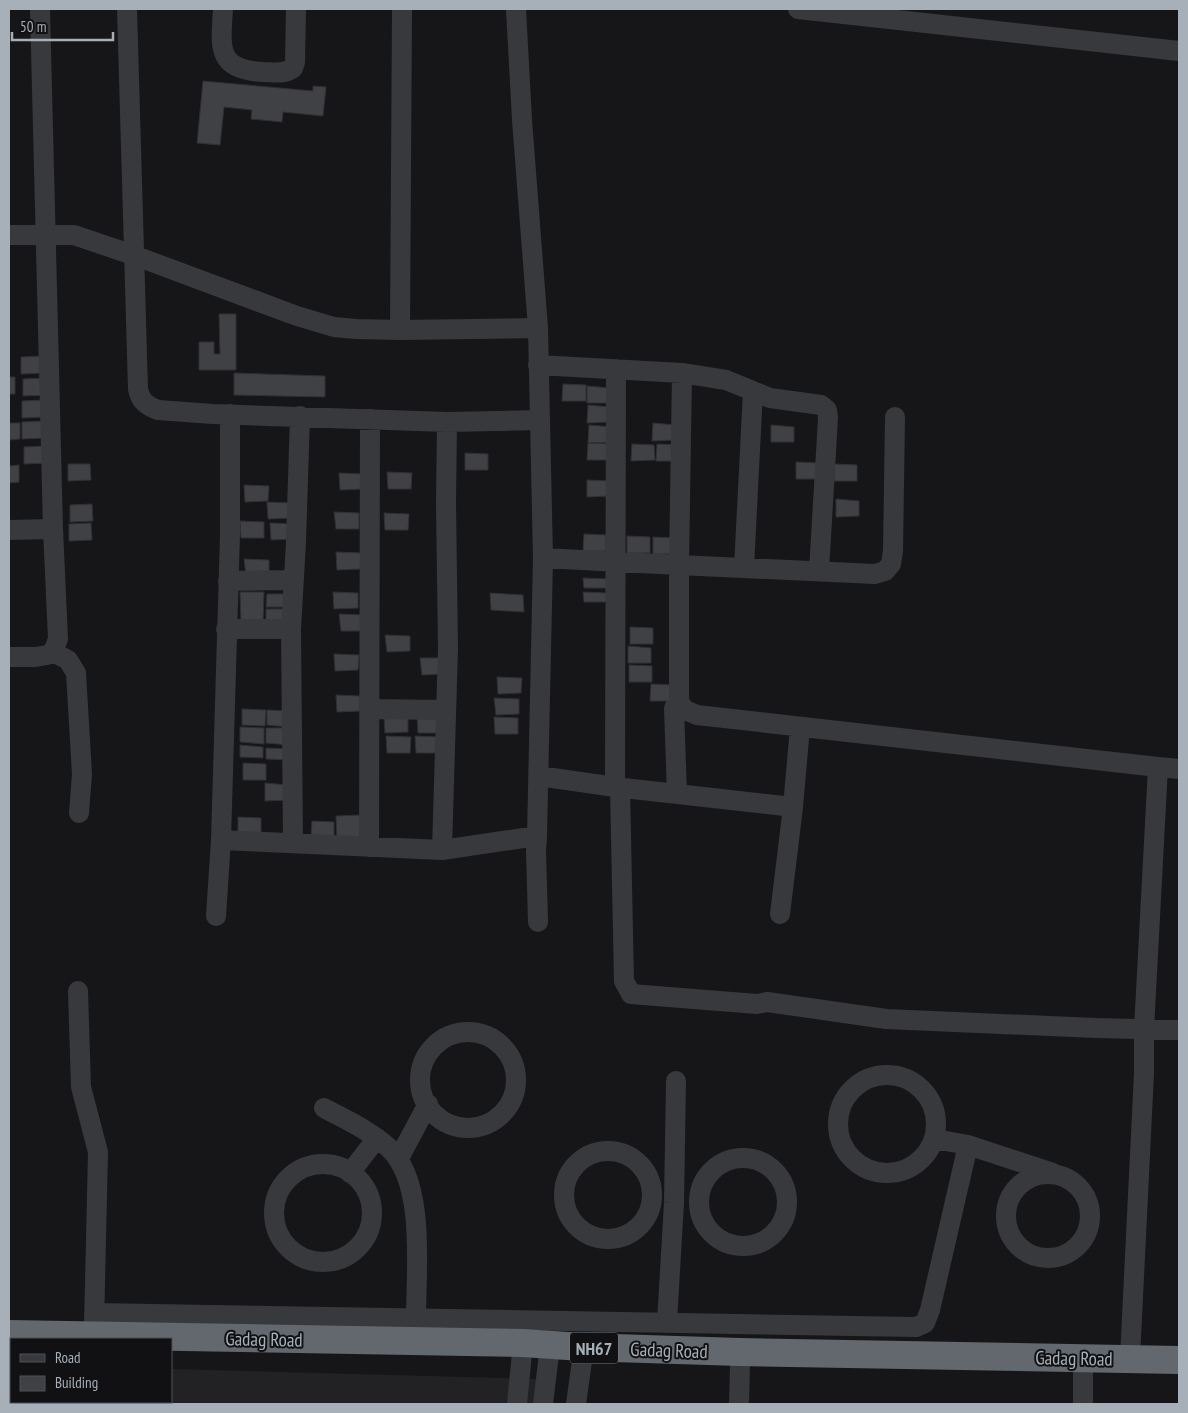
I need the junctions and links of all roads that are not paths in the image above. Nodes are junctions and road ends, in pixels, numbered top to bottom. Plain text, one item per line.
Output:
1 (40, 9) edge
2 (127, 9) edge
3 (223, 9) edge
4 (296, 9) edge
5 (402, 9) edge
6 (516, 9) edge
7 (798, 9) edge
8 (854, 12) edge
9 (1179, 51) edge
10 (9, 235) edge
11 (45, 235) junction
12 (133, 256) junction
13 (538, 328) junction
14 (400, 330) junction
15 (538, 364) junction
16 (616, 369) junction
17 (682, 373) junction
18 (753, 391) junction
19 (230, 414) junction
20 (300, 416) junction
21 (895, 417) dead end
22 (370, 419) junction
23 (539, 420) junction
24 (447, 422) junction
25 (53, 529) junction
26 (9, 530) edge
27 (543, 558) junction
28 (616, 562) junction
29 (679, 565) junction
30 (744, 568) junction
31 (819, 571) junction
32 (294, 580) junction
33 (228, 581) junction
34 (226, 629) junction
35 (291, 629) junction
36 (53, 652) junction
37 (9, 657) edge
38 (674, 708) dead end
39 (370, 709) junction
40 (446, 710) junction
41 (800, 727) junction
42 (1158, 767) junction
43 (1179, 769) edge
44 (539, 776) junction
45 (615, 787) junction
46 (678, 794) junction
47 (793, 806) junction
48 (79, 813) dead end
49 (537, 836) junction
50 (221, 840) junction
51 (293, 842) junction
52 (369, 847) junction
53 (442, 850) junction
54 (780, 914) dead end
55 (216, 916) dead end
56 (538, 922) dead end
57 (78, 990) dead end
58 (1144, 1029) junction
59 (1179, 1030) edge
60 (676, 1081) dead end
61 (428, 1104) junction
62 (324, 1108) dead end
63 (377, 1138) junction
64 (935, 1139) junction
65 (968, 1145) junction
66 (399, 1158) junction
67 (350, 1173) junction
68 (1054, 1173) junction
69 (653, 1194) junction
70 (674, 1202) junction
71 (699, 1202) junction
72 (416, 1318) junction
73 (667, 1322) junction
74 (112, 1333) edge
75 (9, 1334) edge
76 (523, 1350) junction
77 (172, 1352) edge
78 (549, 1353) junction
79 (1130, 1358) junction
80 (1179, 1360) edge
81 (582, 1361) junction
82 (740, 1366) junction
83 (1083, 1372) junction
84 (1179, 1374) edge
85 (517, 1404) edge
86 (543, 1404) edge
87 (576, 1404) edge
88 (739, 1404) edge
89 (1083, 1404) edge

1 - 11 street
2 - 12 street
3 - 4 street
5 - 14 street
6 - 13 street
7 - 8 street
8 - 9 street
10 - 11 street
11 - 12 street
11 - 25 street
12 - 14 street
12 - 19 street
13 - 14 street
13 - 15 street
15 - 16 street
15 - 23 street
16 - 17 street
16 - 28 street
17 - 18 street
17 - 29 street
18 - 30 street
18 - 31 street
19 - 20 street
19 - 33 street
20 - 22 street
20 - 32 street
21 - 31 street
22 - 24 street
22 - 39 street
23 - 24 street
23 - 27 street
24 - 40 street
25 - 26 street
25 - 36 street
27 - 28 street
27 - 44 street
28 - 29 street
28 - 45 street
29 - 30 street
29 - 41 street
30 - 31 street
32 - 33 street
32 - 35 street
33 - 34 street
34 - 35 street
34 - 50 street
35 - 51 street
36 - 37 street
36 - 48 street
38 - 46 street
39 - 40 street
39 - 52 street
40 - 53 street
41 - 42 street
41 - 47 street
42 - 43 street
42 - 58 street
44 - 45 street
44 - 49 street
45 - 46 street
45 - 58 street
46 - 47 street
47 - 54 street
49 - 53 street
49 - 56 street
50 - 51 street
50 - 55 street
51 - 52 street
52 - 53 street
57 - 74 street
58 - 59 street
58 - 79 street
60 - 70 street
61 - 61 street
61 - 66 street
62 - 63 street
63 - 66 street
63 - 67 street
64 - 64 street
64 - 65 street
65 - 68 street
65 - 73 street
66 - 72 street
67 - 67 street
68 - 68 street
69 - 69 street
69 - 70 street
70 - 71 street
70 - 73 street
71 - 71 street
72 - 73 street
72 - 74 street
74 - 75 highway, Gadag Road / NH67
74 - 76 highway, Gadag Road / NH67
76 - 77 highway, Gadag Road / NH67
76 - 78 highway, Gadag Road / NH67
76 - 85 street
78 - 79 highway, Gadag Road / NH67
78 - 81 highway, Gadag Road / NH67
78 - 86 street
79 - 80 highway, Gadag Road / NH67
81 - 82 highway, Gadag Road / NH67
81 - 87 street
82 - 83 highway, Gadag Road / NH67
82 - 88 street
83 - 84 highway, Gadag Road / NH67
83 - 89 street

